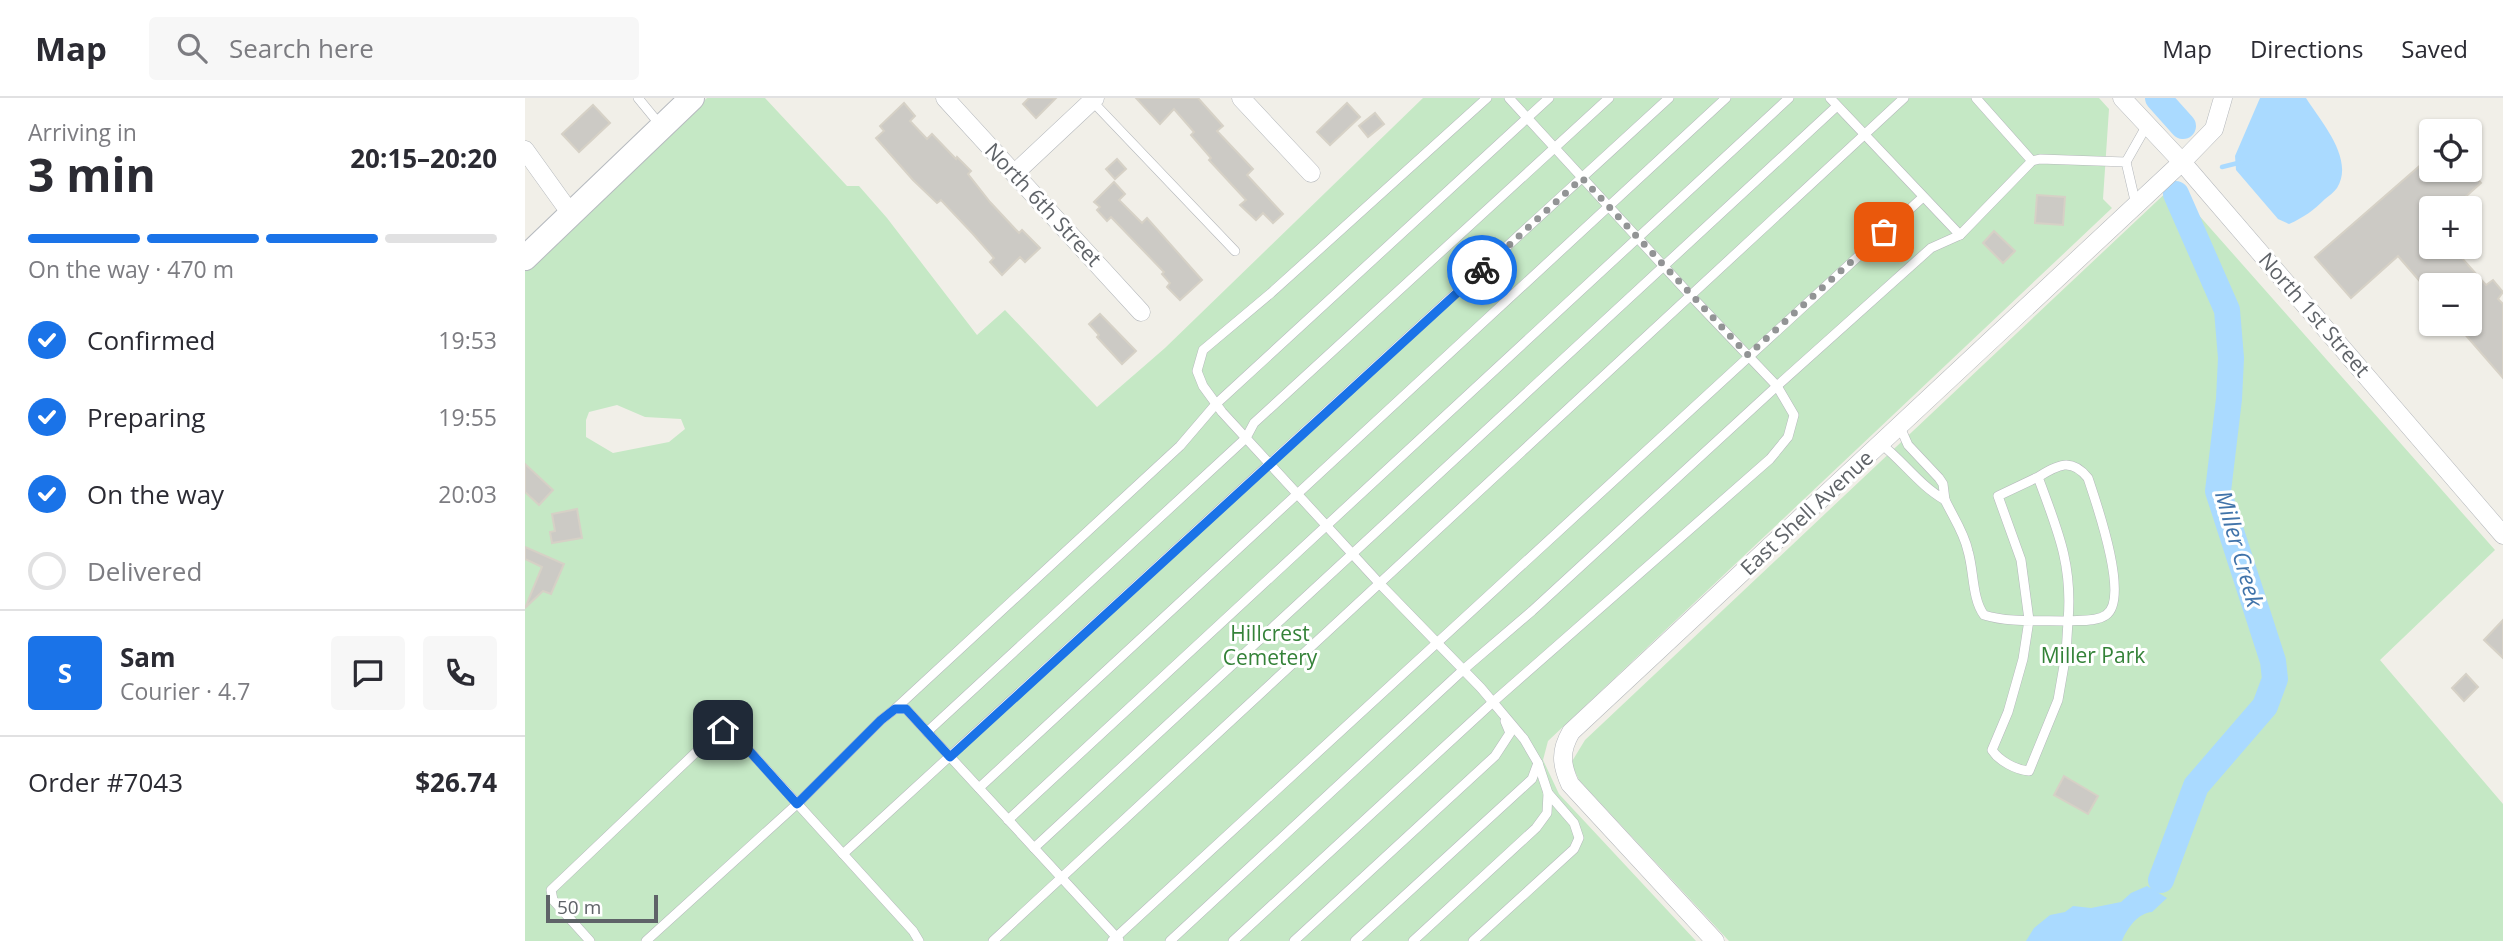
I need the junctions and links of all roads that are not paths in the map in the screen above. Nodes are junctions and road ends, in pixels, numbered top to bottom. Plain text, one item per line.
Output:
1 (638, 98) edge
2 (692, 98) edge
3 (945, 98) edge
4 (1241, 98) edge
5 (1487, 98) edge
6 (1509, 98) edge
7 (1549, 98) edge
8 (1609, 98) edge
9 (1669, 98) edge
10 (1726, 98) edge
11 (1789, 98) edge
12 (1830, 98) edge
13 (1904, 98) edge
14 (1976, 98) edge
15 (2122, 98) edge
16 (2224, 98) edge
17 (1094, 99) edge
18 (1837, 106) junction
19 (1528, 118) junction
20 (2147, 125) junction
21 (662, 127) junction
22 (1865, 136) junction
23 (1555, 148) junction
24 (525, 150) edge
25 (2032, 161) junction
26 (2126, 162) junction
27 (2182, 162) junction
28 (1015, 173) junction
29 (1311, 173) dead end
30 (1582, 178) junction
31 (1923, 197) junction
32 (2136, 205) junction
33 (1609, 206) junction
34 (571, 214) junction
35 (1960, 235) junction
36 (1638, 238) junction
37 (1235, 251) dead end
38 (525, 258) edge
39 (1664, 266) junction
40 (1691, 296) junction
41 (1141, 312) dead end
42 (1748, 355) junction
43 (1777, 386) junction
44 (1216, 404) junction
45 (1900, 427) junction
46 (1246, 438) junction
47 (1881, 444) junction
48 (1270, 464) junction
49 (2038, 477) junction
50 (1298, 494) junction
51 (1945, 500) junction
52 (1327, 526) junction
53 (2503, 535) edge
54 (1352, 554) junction
55 (1380, 584) junction
56 (2029, 620) junction
57 (2068, 621) junction
58 (1437, 643) junction
59 (1463, 670) junction
60 (1493, 702) junction
61 (895, 709) junction
62 (1502, 712) junction
63 (927, 732) junction
64 (950, 757) junction
65 (1538, 763) junction
66 (979, 788) junction
67 (1548, 793) junction
68 (797, 804) junction
69 (1008, 820) junction
70 (1034, 848) junction
71 (843, 854) junction
72 (1062, 878) junction
73 (1116, 940) edge
74 (590, 941) edge
75 (646, 941) edge
76 (919, 941) edge
77 (993, 941) edge
78 (1170, 941) edge
79 (1233, 941) edge
80 (1294, 941) edge
81 (1355, 941) edge
82 (1413, 941) edge
83 (1473, 941) edge
84 (1715, 941) edge

1 - 21 lane
2 - 21 street
3 - 28 street, North 6th Street
4 - 29 street
5 - 44 lane
6 - 19 lane
7 - 19 lane
8 - 23 lane
9 - 30 lane
10 - 33 lane
11 - 36 lane
12 - 18 lane
13 - 22 lane
14 - 25 lane
15 - 20 street, North 1st Street
16 - 27 street, East Shell Avenue
17 - 28 street
17 - 37 lane
18 - 22 lane
18 - 39 lane
19 - 23 lane
19 - 44 lane
20 - 26 lane
20 - 27 street, North 1st Street
21 - 34 street
22 - 31 lane
22 - 40 lane
23 - 30 lane
23 - 46 lane
24 - 34 street
25 - 26 lane
25 - 35 lane
26 - 32 lane
27 - 32 street, East Shell Avenue
27 - 53 street, North 1st Street
28 - 41 street, North 6th Street
30 - 33 lane
30 - 48 lane
31 - 35 lane
31 - 42 lane
32 - 45 street, East Shell Avenue
33 - 36 lane
33 - 50 lane
34 - 38 street
35 - 43 lane
36 - 39 lane
36 - 52 lane
39 - 40 lane
39 - 54 lane
40 - 42 lane
40 - 55 lane
42 - 43 lane
42 - 58 lane
43 - 59 lane
43 - 60 lane
44 - 46 lane
44 - 61 lane
45 - 47 street, East Shell Avenue
45 - 51 lane
46 - 48 lane
46 - 63 lane
47 - 51 lane
47 - 84 street, East Shell Avenue
48 - 50 lane
48 - 64 lane
49 - 56 lane
49 - 57 lane
49 - 57 lane
50 - 52 lane
50 - 66 lane
51 - 56 lane
52 - 54 lane
52 - 69 lane
54 - 55 lane
54 - 70 lane
55 - 58 lane
55 - 72 lane
56 - 57 lane
56 - 57 lane
58 - 59 lane
58 - 73 lane
59 - 60 lane
59 - 78 lane
60 - 62 lane
60 - 79 lane
61 - 63 lane
61 - 68 lane
62 - 65 lane
62 - 80 lane
63 - 64 lane
64 - 66 lane
64 - 71 lane
65 - 67 lane
65 - 81 lane
66 - 69 lane
67 - 82 lane
67 - 83 lane
68 - 71 lane
68 - 74 lane
68 - 75 lane
69 - 70 lane
70 - 72 lane
71 - 76 lane
72 - 73 lane
72 - 77 lane

